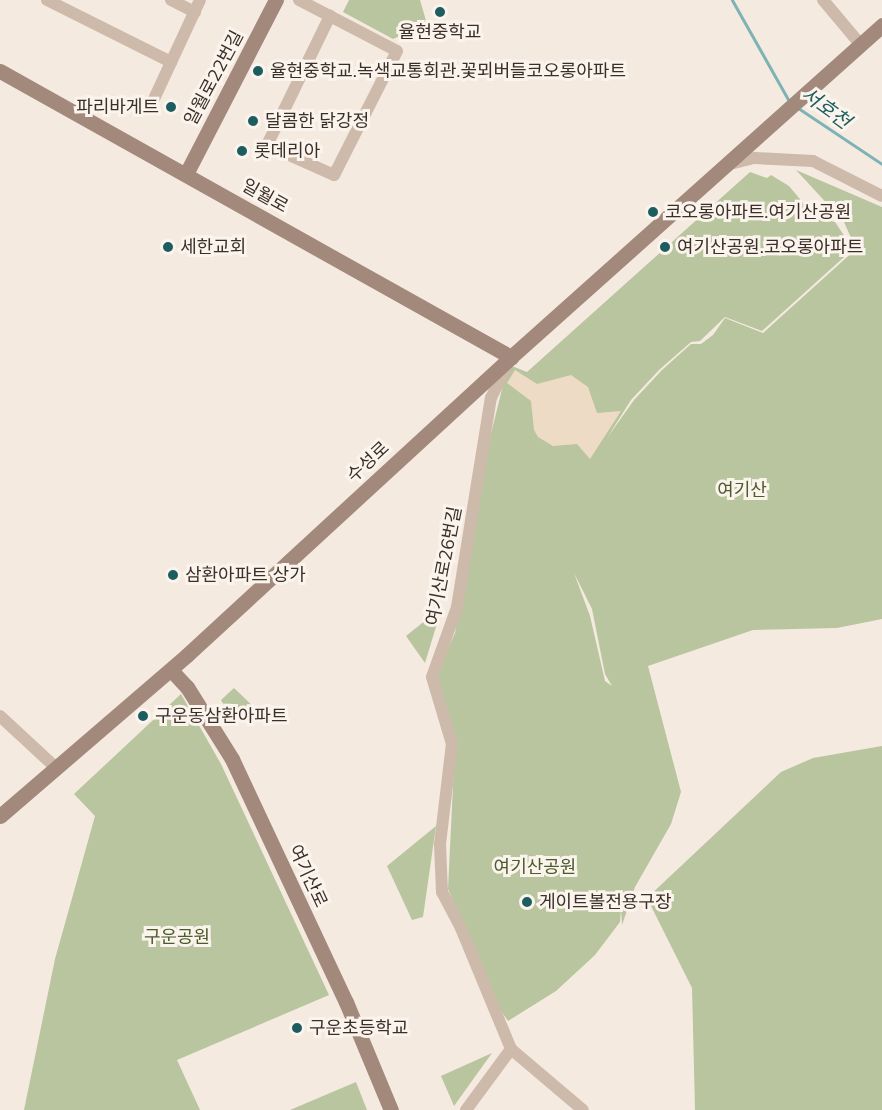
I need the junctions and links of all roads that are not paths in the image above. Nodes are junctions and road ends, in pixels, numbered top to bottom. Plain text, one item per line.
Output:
1 (47, 0) edge
2 (171, 0) edge
3 (200, 0) edge
4 (276, 0) edge
5 (299, 0) edge
6 (823, 0) edge
7 (195, 12) junction
8 (330, 16) junction
9 (882, 25) edge
10 (860, 45) junction
11 (171, 62) junction
12 (0, 71) edge
13 (154, 99) dead end
14 (726, 165) junction
15 (186, 174) junction
16 (882, 196) edge
17 (511, 357) junction
18 (171, 670) junction
19 (0, 716) edge
20 (55, 767) junction
21 (0, 816) edge
22 (511, 1049) junction
23 (566, 1097) junction
24 (391, 1110) edge
25 (466, 1110) edge
26 (560, 1110) edge
27 (583, 1110) edge

1 - 11 street
2 - 7 street
3 - 7 street
4 - 15 street, 일월로22번길
5 - 8 street
6 - 10 street
7 - 11 street
8 - 8 street
9 - 10 street
10 - 14 street, 수성로
11 - 13 street
12 - 15 street, 일월로
14 - 16 street
14 - 17 street, 수성로
15 - 17 street, 일월로
17 - 18 street, 수성로
17 - 22 street, 여기산로26번길
18 - 20 street, 수성로
18 - 24 street, 여기산로
19 - 20 street
20 - 21 street, 수성로
22 - 23 street
22 - 25 street
23 - 26 street
23 - 27 street

